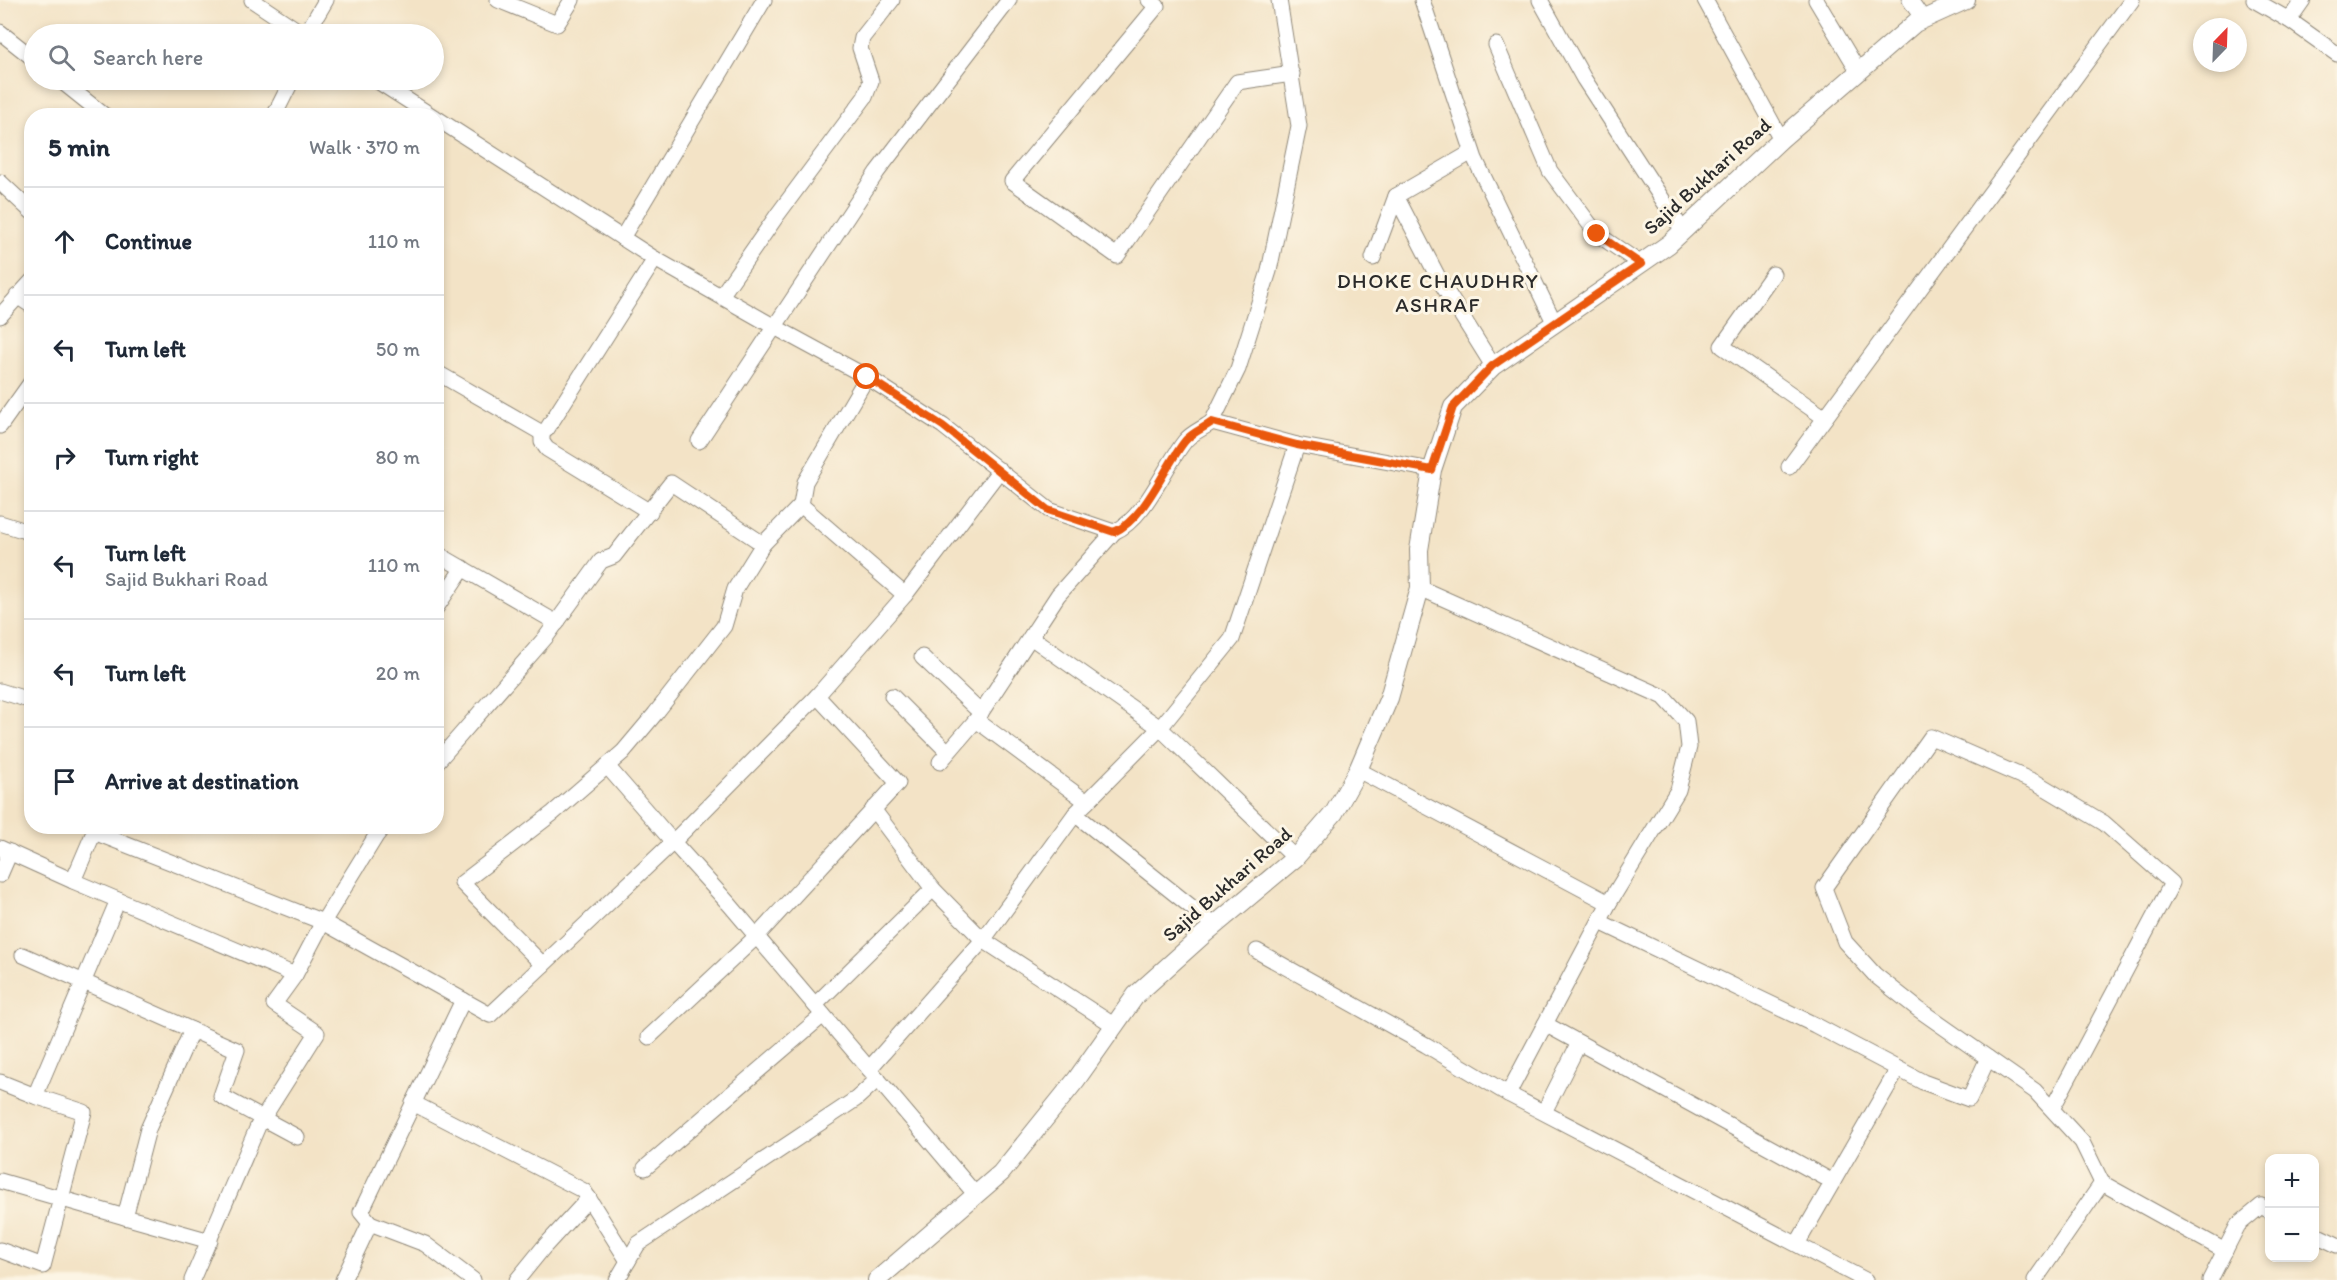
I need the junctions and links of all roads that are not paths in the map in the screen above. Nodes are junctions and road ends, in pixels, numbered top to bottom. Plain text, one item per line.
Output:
1 (252, 0) edge
2 (326, 0) edge
3 (498, 0) edge
4 (572, 0) edge
5 (764, 0) edge
6 (892, 0) edge
7 (1009, 0) edge
8 (1149, 0) edge
9 (1279, 0) edge
10 (1422, 0) edge
11 (1540, 0) edge
12 (1705, 0) edge
13 (1816, 0) edge
14 (1910, 0) edge
15 (1966, 0) edge
16 (2132, 0) edge
17 (2254, 0) edge
18 (2303, 0) edge
19 (1923, 19) junction
20 (2289, 20) junction
21 (289, 24) edge
22 (310, 24) edge
23 (0, 32) edge
24 (1496, 45) dead end
25 (24, 52) edge
26 (2337, 54) edge
27 (1859, 72) junction
28 (1292, 74) junction
29 (72, 90) edge
30 (287, 90) edge
31 (392, 90) edge
32 (95, 108) edge
33 (278, 108) edge
34 (420, 108) edge
35 (444, 123) edge
36 (1781, 139) junction
37 (1472, 152) junction
38 (0, 182) edge
39 (1396, 196) junction
40 (24, 204) edge
41 (1683, 231) junction
42 (622, 238) junction
43 (1373, 258) dead end
44 (655, 259) junction
45 (1641, 264) junction
46 (1773, 274) dead end
47 (24, 289) edge
48 (17, 296) junction
49 (721, 296) junction
50 (24, 301) edge
51 (0, 316) edge
52 (1555, 324) junction
53 (773, 326) junction
54 (1492, 366) junction
55 (444, 377) edge
56 (867, 377) junction
57 (24, 392) edge
58 (1825, 418) junction
59 (1212, 422) junction
60 (0, 426) edge
61 (542, 433) junction
62 (699, 441) dead end
63 (1297, 445) junction
64 (1789, 467) dead end
65 (1000, 470) junction
66 (1432, 470) junction
67 (801, 504) junction
68 (650, 512) junction
69 (0, 523) edge
70 (24, 530) edge
71 (1114, 532) junction
72 (763, 544) junction
73 (444, 557) edge
74 (463, 568) junction
75 (1420, 588) junction
76 (905, 595) junction
77 (444, 596) edge
78 (557, 623) junction
79 (1032, 638) junction
80 (922, 657) dead end
81 (0, 691) edge
82 (818, 696) junction
83 (891, 696) dead end
84 (24, 698) edge
85 (979, 716) junction
86 (1160, 728) junction
87 (444, 754) edge
88 (607, 766) junction
89 (1358, 770) junction
90 (1087, 802) junction
91 (873, 809) junction
92 (1075, 814) junction
93 (94, 834) edge
94 (108, 834) edge
95 (379, 834) edge
96 (673, 842) junction
97 (5, 850) edge
98 (1295, 858) junction
99 (0, 875) edge
100 (73, 881) junction
101 (933, 889) junction
102 (118, 900) junction
103 (1609, 903) junction
104 (1600, 921) junction
105 (323, 922) junction
106 (1214, 925) junction
107 (756, 936) junction
108 (983, 940) junction
109 (1257, 951) dead end
110 (23, 955) dead end
111 (543, 966) junction
112 (295, 975) junction
113 (84, 982) junction
114 (463, 1000) junction
115 (819, 1010) junction
116 (1545, 1024) junction
117 (1114, 1026) junction
118 (192, 1030) junction
119 (649, 1037) dead end
120 (1580, 1042) junction
121 (1988, 1058) junction
122 (1898, 1069) junction
123 (874, 1074) junction
124 (0, 1082) edge
125 (1508, 1094) junction
126 (36, 1096) junction
127 (413, 1103) junction
128 (2052, 1109) junction
129 (1544, 1112) junction
130 (263, 1119) junction
131 (297, 1137) dead end
132 (645, 1168) dead end
133 (0, 1181) edge
134 (1833, 1182) junction
135 (2102, 1183) junction
136 (976, 1195) junction
137 (589, 1198) junction
138 (61, 1199) junction
139 (2265, 1208) edge
140 (125, 1216) junction
141 (369, 1223) junction
142 (2319, 1236) edge
143 (210, 1241) junction
144 (1797, 1244) junction
145 (2337, 1245) edge
146 (0, 1250) edge
147 (2225, 1251) junction
148 (628, 1262) junction
149 (192, 1280) edge
150 (343, 1280) edge
151 (473, 1280) edge
152 (517, 1280) edge
153 (617, 1280) edge
154 (877, 1280) edge
155 (1864, 1280) edge
156 (2035, 1280) edge
157 (2210, 1280) edge

1 - 21 street
2 - 22 street
3 - 4 street
5 - 42 street
6 - 49 street
7 - 53 street
8 - 28 street
9 - 28 street
10 - 37 street
11 - 41 street
12 - 36 street
13 - 27 street
14 - 19 street
15 - 19 street, Sajid Bukhari Road
16 - 58 street
17 - 20 street
18 - 20 street
19 - 27 street, Sajid Bukhari Road
20 - 26 street
23 - 25 street
24 - 45 street
27 - 36 street, Sajid Bukhari Road
28 - 59 street
29 - 32 street
30 - 33 street
31 - 34 street
35 - 42 street
36 - 41 street, Sajid Bukhari Road
37 - 39 street
37 - 52 street
38 - 40 street
39 - 43 street
39 - 54 street
41 - 45 street, Sajid Bukhari Road
42 - 44 street
44 - 49 street
44 - 61 street
45 - 52 street, Sajid Bukhari Road
46 - 58 street
47 - 48 street
48 - 50 street
48 - 51 street
49 - 53 street
52 - 54 street, Sajid Bukhari Road
53 - 56 street
53 - 62 street
54 - 66 street, Sajid Bukhari Road
55 - 61 street
56 - 65 street
56 - 67 street
57 - 60 street
58 - 64 street
59 - 63 street
59 - 71 street
61 - 68 street
63 - 66 street
63 - 86 street
65 - 71 street
65 - 76 street
66 - 75 street, Sajid Bukhari Road
67 - 72 street
67 - 76 street
68 - 72 street
68 - 78 street
69 - 70 street
71 - 79 street
72 - 88 street
73 - 74 street
74 - 77 street
74 - 78 street
75 - 89 street, Sajid Bukhari Road
75 - 103 street
76 - 82 street
78 - 87 street
79 - 85 street
79 - 86 street
80 - 85 street
81 - 84 street
82 - 91 street
82 - 96 street
83 - 85 street
85 - 90 street
86 - 90 street
86 - 98 street
88 - 96 street
88 - 111 street
89 - 98 street, Sajid Bukhari Road
89 - 103 street
90 - 92 street
91 - 101 street
91 - 107 street
92 - 106 street
92 - 108 street
93 - 100 street
94 - 105 street
95 - 105 street
96 - 107 street
96 - 111 street
97 - 99 street
97 - 100 street
98 - 106 street, Sajid Bukhari Road
100 - 102 street
101 - 108 street
101 - 115 street
102 - 112 street
102 - 113 street
103 - 104 street
104 - 116 street
104 - 122 street
105 - 112 street
105 - 114 street
106 - 117 street, Sajid Bukhari Road
107 - 115 street
107 - 119 street
108 - 117 street
108 - 123 street
109 - 125 street
110 - 113 street
111 - 114 street
112 - 130 street
113 - 118 street
113 - 126 street
114 - 127 street
115 - 123 street
115 - 132 street
116 - 120 street
116 - 125 street
117 - 136 street, Sajid Bukhari Road
118 - 130 street
118 - 140 street
120 - 129 street
120 - 134 street
121 - 122 street
121 - 128 street
121 - 128 street
122 - 134 street
123 - 136 street
123 - 148 street
124 - 126 street
125 - 129 street
126 - 138 street
127 - 137 street
127 - 141 street
128 - 135 street
129 - 144 street
130 - 131 street
130 - 143 street
133 - 138 street
134 - 144 street
135 - 147 street
135 - 156 street
136 - 154 street, Sajid Bukhari Road
137 - 148 street
137 - 152 street
138 - 140 street
138 - 146 street
139 - 147 street
140 - 143 street
141 - 150 street
141 - 151 street
142 - 145 street
143 - 149 street
144 - 155 street
147 - 157 street
148 - 153 street

